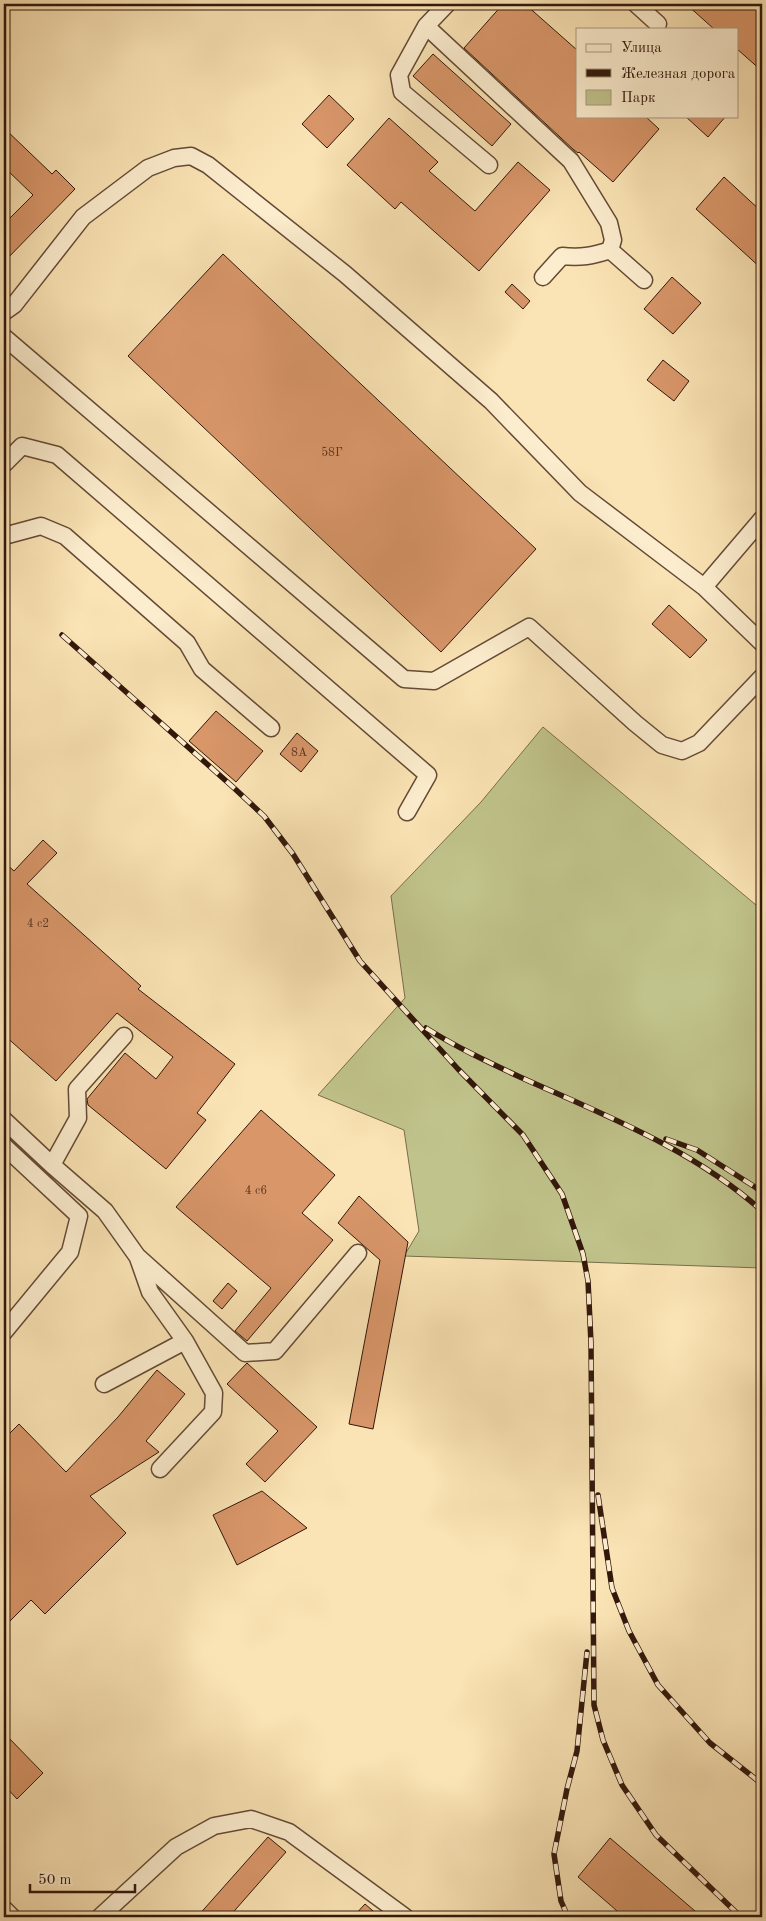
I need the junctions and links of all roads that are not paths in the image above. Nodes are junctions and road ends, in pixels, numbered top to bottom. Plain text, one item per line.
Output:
1 (447, 4) edge
2 (636, 4) edge
3 (658, 24) dead end
4 (426, 26) junction
5 (489, 164) dead end
6 (610, 250) junction
7 (543, 277) dead end
8 (644, 280) dead end
9 (4, 312) edge
10 (4, 336) edge
11 (4, 464) edge
12 (762, 519) edge
13 (4, 536) edge
14 (704, 586) junction
15 (762, 643) edge
16 (762, 677) edge
17 (271, 728) dead end
18 (407, 812) dead end
19 (124, 1036) dead end
20 (4, 1120) edge
21 (4, 1146) edge
22 (52, 1165) junction
23 (358, 1253) dead end
24 (137, 1256) junction
25 (4, 1332) edge
26 (185, 1341) junction
27 (104, 1384) dead end
28 (160, 1469) dead end
29 (4, 1909) edge
30 (12, 1917) edge
31 (100, 1917) edge
32 (405, 1917) edge

1 - 4 street
2 - 3 street
4 - 5 street
4 - 6 street
6 - 7 street
6 - 8 street
9 - 14 street
10 - 16 street
11 - 18 street
12 - 14 street
13 - 17 street
14 - 15 street
19 - 22 street
20 - 22 street
21 - 25 street
22 - 24 street
23 - 24 street
24 - 26 street
26 - 27 street
26 - 28 street
29 - 30 street
31 - 32 street

